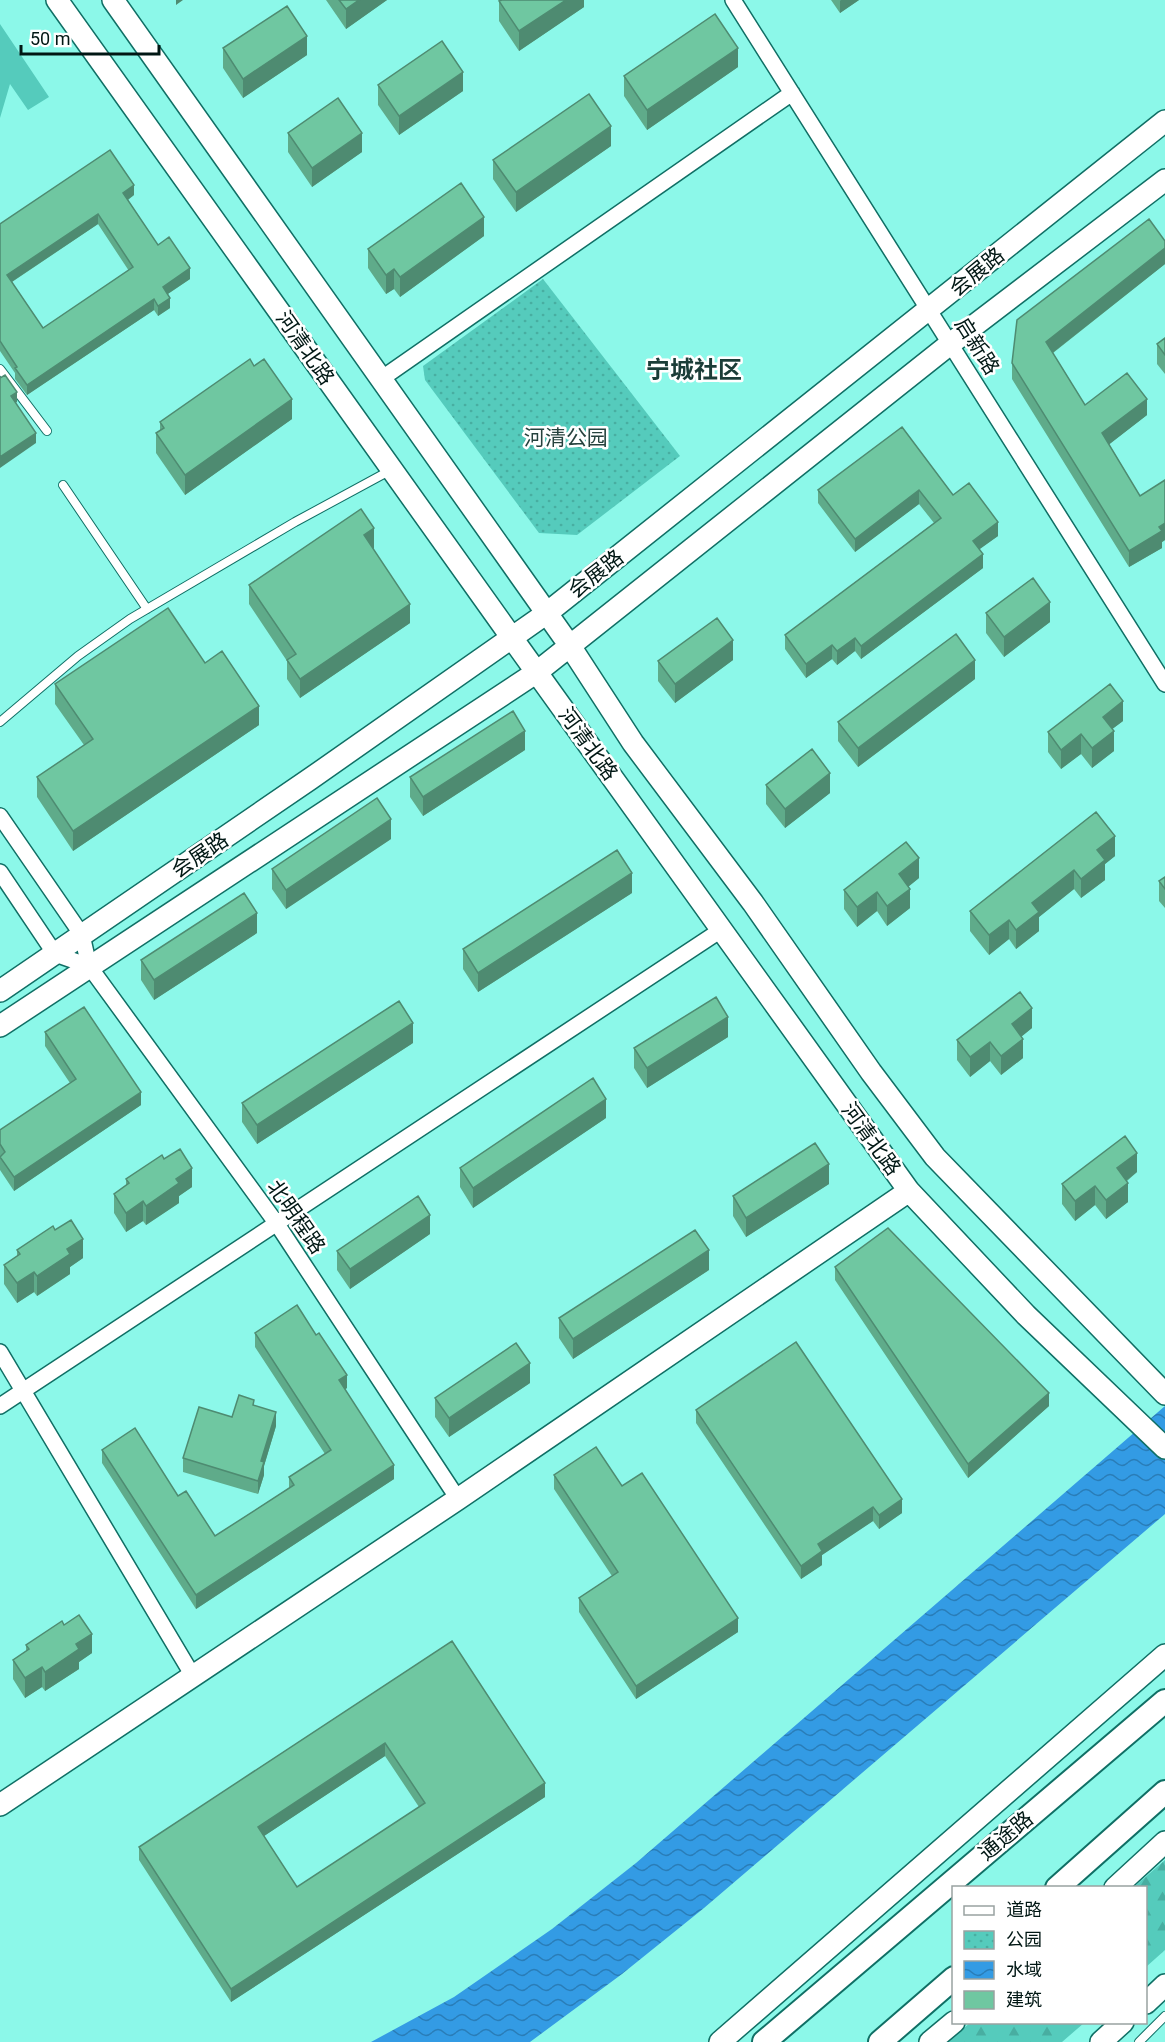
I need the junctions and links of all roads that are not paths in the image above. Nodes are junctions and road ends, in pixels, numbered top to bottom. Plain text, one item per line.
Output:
1 (57, 0) edge
2 (113, 0) edge
3 (733, 0) edge
4 (792, 93) junction
5 (1165, 121) edge
6 (1165, 180) edge
7 (929, 310) junction
8 (950, 344) junction
9 (0, 369) edge
10 (381, 379) junction
11 (46, 431) dead end
12 (392, 469) junction
13 (63, 485) dead end
14 (147, 609) junction
15 (547, 613) junction
16 (512, 638) junction
17 (570, 646) junction
18 (537, 672) junction
19 (1165, 684) edge
20 (0, 722) edge
21 (0, 816) edge
22 (0, 872) edge
23 (721, 930) junction
24 (82, 935) junction
25 (56, 954) junction
26 (89, 966) junction
27 (0, 990) edge
28 (0, 1026) edge
29 (909, 1191) junction
30 (277, 1224) junction
31 (0, 1352) edge
32 (24, 1390) junction
33 (1165, 1394) edge
34 (0, 1406) edge
35 (1165, 1448) edge
36 (458, 1499) junction
37 (1165, 1655) edge
38 (193, 1676) junction
39 (1165, 1701) edge
40 (1165, 1792) edge
41 (0, 1805) edge
42 (1165, 1842) edge
43 (1058, 1886) edge
44 (1116, 1886) edge
45 (952, 1980) edge
46 (1165, 1985) edge
47 (1147, 2002) edge
48 (1165, 2016) edge
49 (952, 2024) edge
50 (1121, 2024) edge
51 (1141, 2041) edge
52 (720, 2042) edge
53 (764, 2042) edge
54 (880, 2042) edge
55 (930, 2042) edge
56 (1101, 2042) edge

1 - 12 main road, 河清北路
2 - 10 main road, 河清北路
3 - 4 street, 启新路
4 - 7 street, 启新路
4 - 10 street
5 - 7 main road, 会展路
6 - 8 main road, 会展路
7 - 8 street, 启新路
7 - 15 main road, 会展路
8 - 17 main road, 会展路
8 - 19 street, 启新路
9 - 11 lane
10 - 15 main road, 河清北路
12 - 14 lane
12 - 16 main road, 河清北路
13 - 14 lane
14 - 20 lane
15 - 16 main road, 会展路
15 - 17 main road, 河清北路
16 - 18 main road, 河清北路
16 - 24 main road, 会展路
17 - 18 main road, 会展路
17 - 33 main road, 河清北路
18 - 23 main road, 河清北路
18 - 26 main road, 会展路
21 - 24 street, 北明程路
22 - 25 street
23 - 29 main road, 河清北路
23 - 30 street
24 - 25 main road, 会展路
24 - 26 street, 北明程路
25 - 26 street
25 - 27 main road, 会展路
26 - 28 main road, 会展路
26 - 30 street, 北明程路
29 - 35 main road, 河清北路
29 - 36 main road
30 - 32 street
30 - 36 street, 北明程路
31 - 32 street
32 - 34 street
32 - 38 street
36 - 38 main road
37 - 52 main road
38 - 41 main road
39 - 53 main road, 通途路
40 - 43 main road
42 - 44 main road
45 - 54 main road
46 - 47 main road
48 - 51 lane
49 - 55 main road
50 - 56 main road

